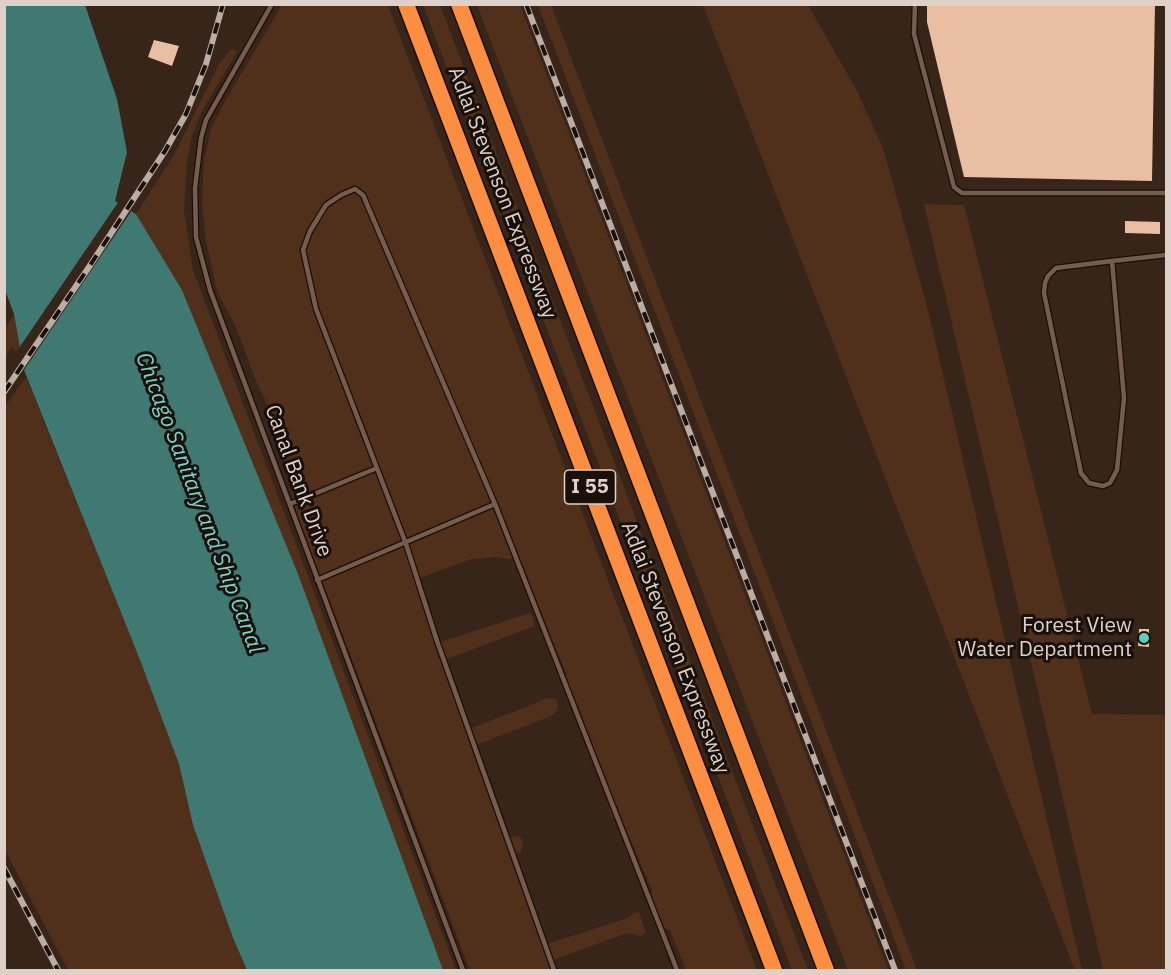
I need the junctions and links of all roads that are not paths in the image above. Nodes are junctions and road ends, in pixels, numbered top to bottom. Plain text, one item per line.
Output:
1 (272, 4) edge
2 (406, 4) edge
3 (459, 4) edge
4 (915, 4) edge
5 (1167, 193) edge
6 (1167, 255) edge
7 (1112, 261) junction
8 (377, 468) junction
9 (290, 504) junction
10 (495, 504) junction
11 (406, 544) junction
12 (317, 580) junction
13 (463, 970) edge
14 (554, 970) edge
15 (677, 970) edge
16 (774, 970) edge
17 (826, 970) edge

1 - 9 lane, Canal Bank Drive
2 - 16 highway, Adlai Stevenson Expressway / I 55
3 - 17 highway, Adlai Stevenson Expressway / I 55
4 - 5 lane
6 - 7 lane
7 - 7 lane
8 - 9 lane
8 - 10 lane
8 - 11 lane
9 - 12 lane, Canal Bank Drive
10 - 11 lane
10 - 15 lane
11 - 12 lane
11 - 14 lane
12 - 13 lane, Canal Bank Drive

